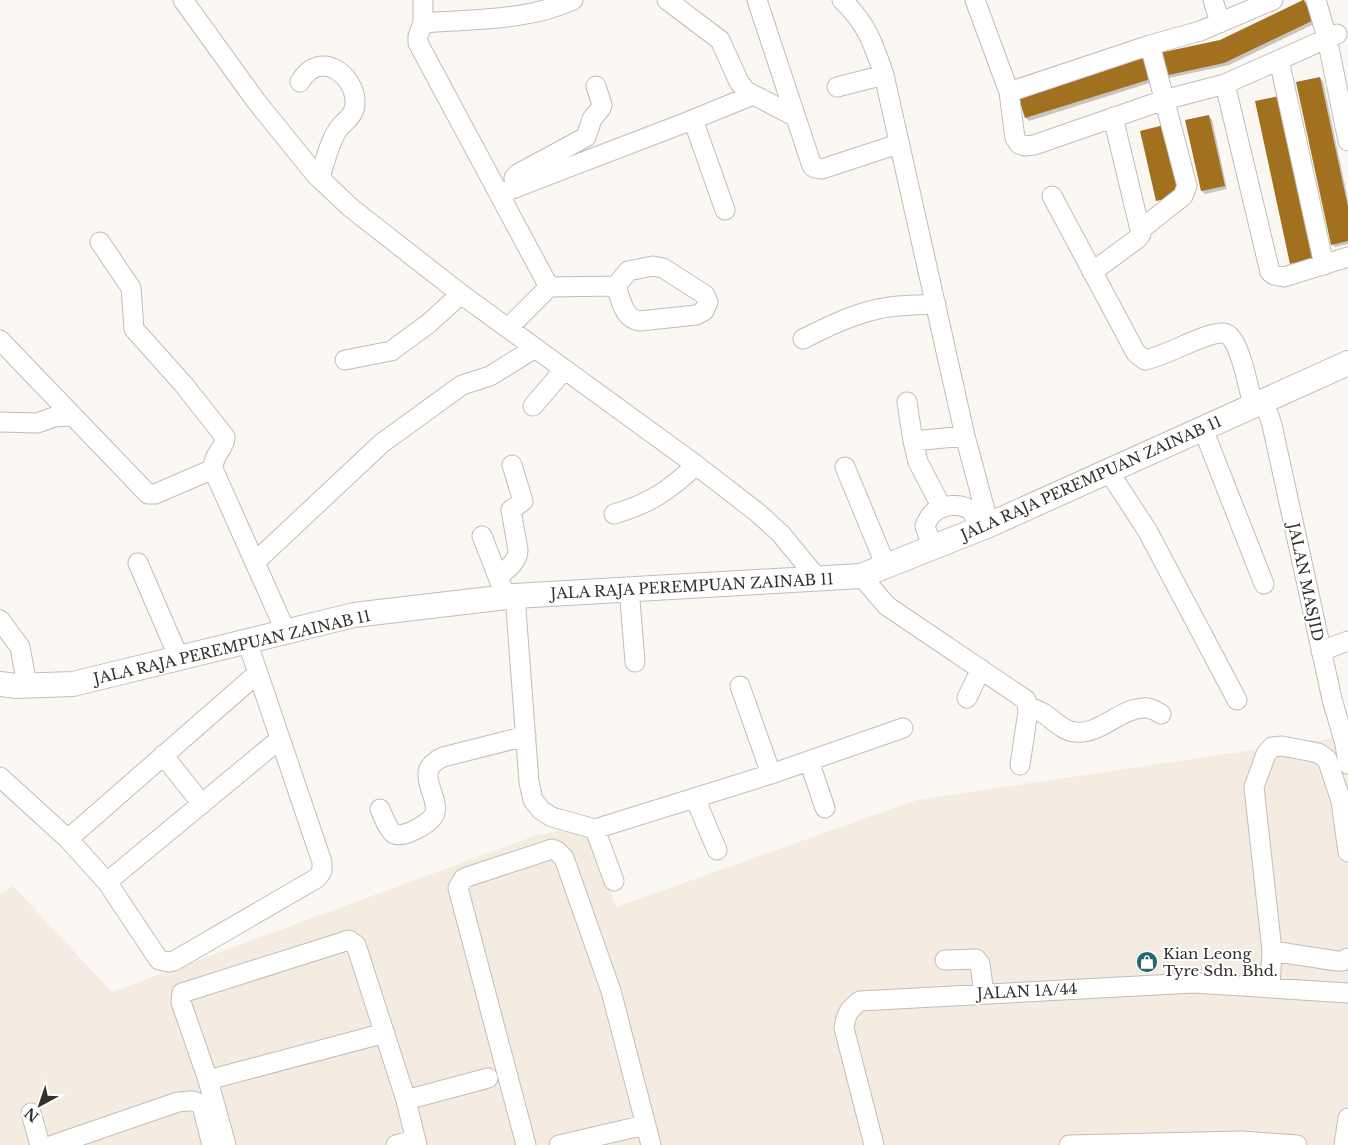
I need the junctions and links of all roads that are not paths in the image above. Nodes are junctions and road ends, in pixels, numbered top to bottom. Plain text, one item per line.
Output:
1 (183, 0) edge
2 (423, 0) edge
3 (573, 0) edge
4 (667, 0) edge
5 (758, 0) edge
6 (842, 0) edge
7 (974, 0) edge
8 (1213, 0) edge
9 (1273, 0) edge
10 (1316, 0) edge
11 (1329, 0) edge
12 (423, 23) junction
13 (1220, 23) junction
14 (1332, 36) junction
15 (1150, 45) junction
16 (1279, 60) junction
17 (884, 75) junction
18 (1348, 79) edge
19 (300, 82) dead end
20 (1225, 84) junction
21 (596, 86) dead end
22 (837, 87) dead end
23 (1009, 92) junction
24 (753, 95) junction
25 (1164, 100) junction
26 (796, 117) junction
27 (1113, 118) junction
28 (687, 122) junction
29 (586, 136) junction
30 (1348, 141) edge
31 (898, 144) junction
32 (594, 158) junction
33 (320, 178) junction
34 (507, 191) junction
35 (1052, 196) dead end
36 (725, 210) dead end
37 (1140, 230) junction
38 (100, 242) dead end
39 (1348, 257) edge
40 (1324, 265) junction
41 (1092, 272) junction
42 (616, 286) dead end
43 (549, 288) junction
44 (461, 294) junction
45 (936, 304) junction
46 (508, 328) junction
47 (803, 338) dead end
48 (0, 340) edge
49 (535, 348) junction
50 (345, 360) dead end
51 (1348, 364) edge
52 (564, 370) junction
53 (907, 402) dead end
54 (1259, 403) junction
55 (533, 406) dead end
56 (72, 416) junction
57 (0, 422) edge
58 (1202, 429) junction
59 (965, 436) junction
60 (913, 442) junction
61 (512, 465) dead end
62 (696, 465) junction
63 (845, 467) dead end
64 (213, 469) junction
65 (1109, 472) junction
66 (942, 508) junction
67 (614, 514) dead end
68 (984, 527) junction
69 (482, 536) dead end
70 (932, 547) junction
71 (254, 562) junction
72 (138, 564) dead end
73 (886, 566) junction
74 (861, 576) junction
75 (816, 578) junction
76 (1264, 584) dead end
77 (629, 588) junction
78 (506, 590) junction
79 (0, 620) edge
80 (286, 632) junction
81 (247, 641) junction
82 (1348, 642) edge
83 (1321, 651) junction
84 (179, 658) junction
85 (635, 662) dead end
86 (981, 669) junction
87 (258, 673) junction
88 (0, 684) edge
89 (27, 685) junction
90 (740, 686) dead end
91 (967, 698) dead end
92 (1237, 700) dead end
93 (1028, 707) junction
94 (1161, 714) dead end
95 (903, 728) dead end
96 (526, 736) junction
97 (280, 739) junction
98 (1346, 744) edge
99 (163, 755) junction
100 (809, 761) junction
101 (1348, 764) edge
102 (1020, 765) dead end
103 (771, 774) junction
104 (0, 777) edge
105 (696, 798) junction
106 (202, 804) junction
107 (824, 808) dead end
108 (380, 809) dead end
109 (595, 829) junction
110 (68, 839) junction
111 (717, 850) dead end
112 (1348, 852) edge
113 (614, 881) dead end
114 (107, 882) junction
115 (1272, 951) junction
116 (1348, 958) edge
117 (944, 960) dead end
118 (1270, 988) junction
119 (1348, 993) edge
120 (984, 994) junction
121 (385, 1033) junction
122 (488, 1078) dead end
123 (208, 1080) junction
124 (406, 1100) junction
125 (31, 1113) dead end
126 (1348, 1118) edge
127 (646, 1125) junction
128 (82, 1140) edge
129 (416, 1142) edge
130 (40, 1145) edge
131 (53, 1145) edge
132 (212, 1145) edge
133 (226, 1145) edge
134 (396, 1145) edge
135 (526, 1145) edge
136 (559, 1145) edge
137 (651, 1145) edge
138 (874, 1145) edge
139 (1069, 1145) edge
140 (1297, 1145) edge
141 (1344, 1145) edge

1 - 33 street
2 - 12 street
3 - 12 street
4 - 24 street
5 - 26 street
6 - 17 street
7 - 23 street
8 - 13 street
9 - 13 street
10 - 14 street
11 - 14 street
12 - 34 street
13 - 15 street
14 - 16 street
14 - 18 street
14 - 30 street
15 - 23 street
15 - 25 street
16 - 20 street
16 - 40 street
17 - 22 street
17 - 31 street
19 - 33 street
20 - 25 street
20 - 40 street
21 - 29 street
23 - 27 street
24 - 26 street
24 - 28 street
25 - 27 street
25 - 37 street
26 - 31 street
27 - 37 street
28 - 32 street
28 - 36 street
29 - 32 street
29 - 34 street
31 - 45 street
32 - 34 street
33 - 44 street
34 - 43 street
35 - 41 street
37 - 41 street
38 - 64 street
39 - 40 street
41 - 54 street, JALAN MASJID
42 - 43 street
43 - 46 street
44 - 46 street
44 - 50 street
45 - 47 street
45 - 59 street
46 - 49 street
48 - 56 street
49 - 52 street
49 - 71 street
51 - 54 main road, JALA RAJA PEREMPUAN ZAINAB 11
52 - 55 street
52 - 62 street
53 - 60 street
54 - 58 main road, JALA RAJA PEREMPUAN ZAINAB 11
54 - 83 street, JALAN MASJID
56 - 57 street
56 - 64 street
58 - 65 main road, JALA RAJA PEREMPUAN ZAINAB 11
58 - 76 street
59 - 60 street
59 - 68 street
60 - 66 street
61 - 78 street
62 - 67 street
62 - 75 street
63 - 73 street
64 - 71 street
65 - 68 main road, JALA RAJA PEREMPUAN ZAINAB 11
65 - 92 street
66 - 68 street
66 - 70 street
68 - 70 main road, JALA RAJA PEREMPUAN ZAINAB 11
69 - 78 street
70 - 73 main road, JALA RAJA PEREMPUAN ZAINAB 11
71 - 80 street
72 - 84 street
73 - 74 main road, JALA RAJA PEREMPUAN ZAINAB 11
74 - 75 main road, JALA RAJA PEREMPUAN ZAINAB 11
74 - 86 street
75 - 77 main road, JALA RAJA PEREMPUAN ZAINAB 11
77 - 78 main road, JALA RAJA PEREMPUAN ZAINAB 11
77 - 85 street
78 - 80 main road, JALA RAJA PEREMPUAN ZAINAB 11
78 - 96 street
79 - 89 street
80 - 81 main road, JALA RAJA PEREMPUAN ZAINAB 11
81 - 84 main road, JALA RAJA PEREMPUAN ZAINAB 11
81 - 87 street
82 - 83 street
83 - 98 street, JALAN MASJID
84 - 89 main road, JALA RAJA PEREMPUAN ZAINAB 11
86 - 91 street
86 - 93 street
87 - 97 street
87 - 99 street
88 - 89 main road, JALA RAJA PEREMPUAN ZAINAB 11
90 - 103 street
93 - 94 street
93 - 102 street
95 - 100 street
96 - 108 street
96 - 109 street
97 - 106 street
97 - 114 street
98 - 101 street, JALAN MASJID
99 - 106 street
99 - 110 street
100 - 103 street
100 - 107 street
103 - 105 street
104 - 110 street
105 - 109 street
105 - 111 street
106 - 114 street
109 - 113 street
110 - 114 street
112 - 115 street
115 - 116 street
115 - 118 street
117 - 120 street
118 - 119 street, JALAN 1A/44
118 - 120 street, JALAN 1A/44
120 - 138 street, JALAN 1A/44
121 - 123 street
121 - 123 street
121 - 124 street
122 - 124 street
123 - 133 street
124 - 129 street
125 - 130 street
126 - 141 street
127 - 135 street
127 - 136 street
127 - 137 street
128 - 131 street
128 - 132 street
129 - 134 street
139 - 140 street

